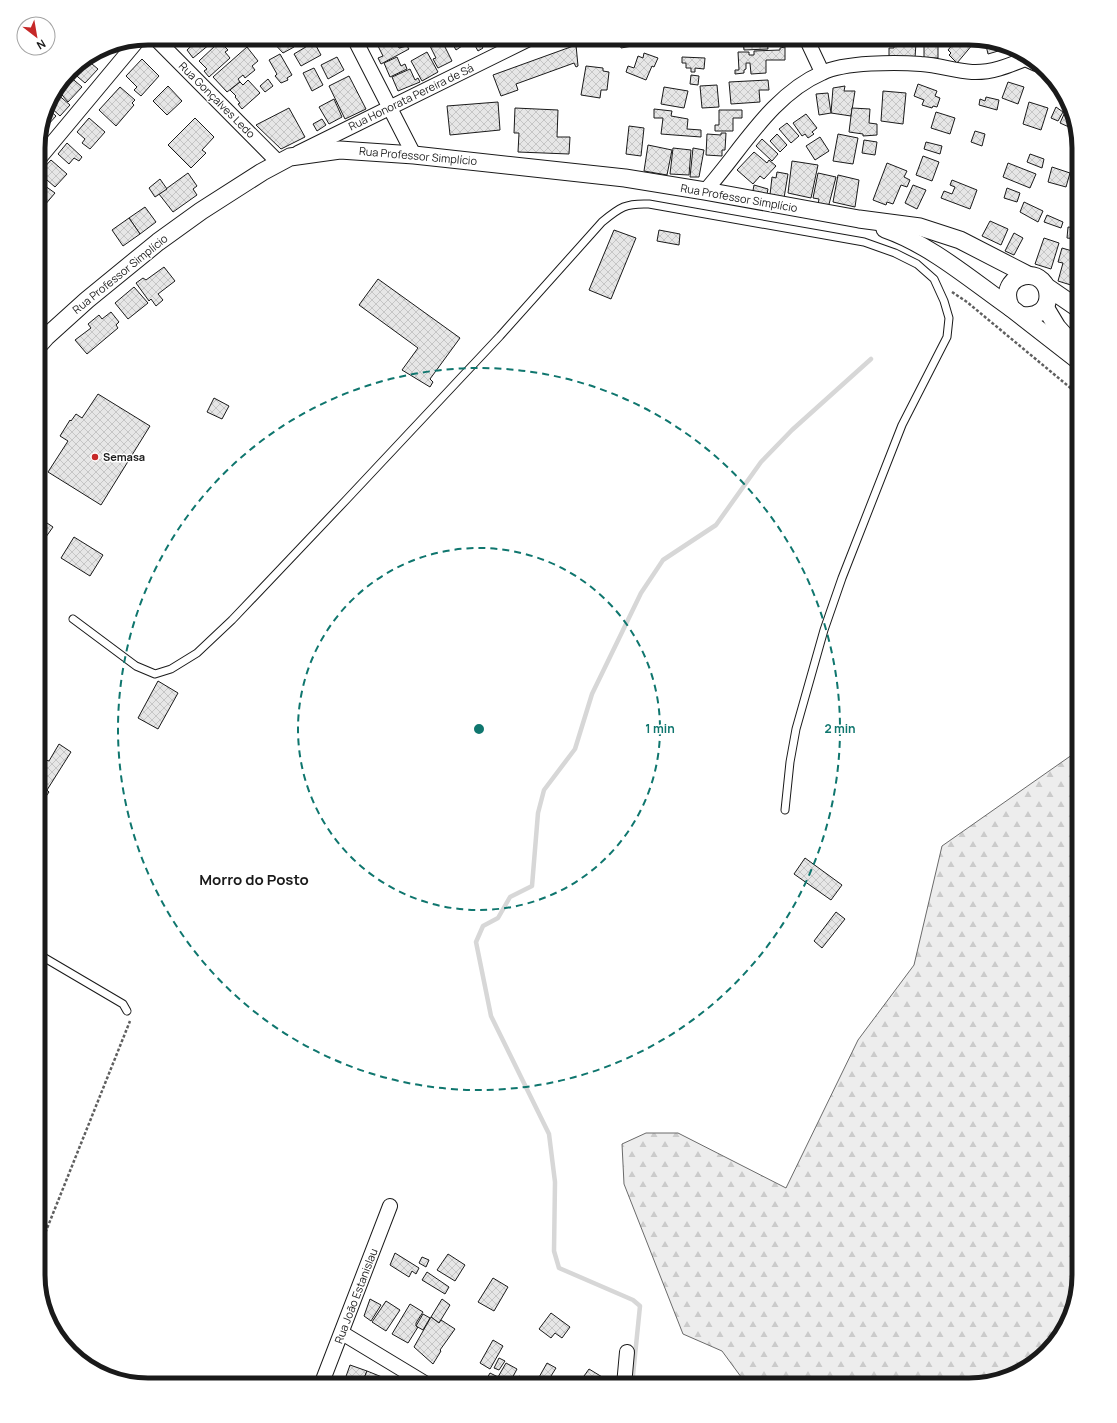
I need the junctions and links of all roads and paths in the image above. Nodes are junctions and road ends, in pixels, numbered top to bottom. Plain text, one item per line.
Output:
1 (162, 45) edge
2 (358, 45) edge
3 (517, 45) edge
4 (809, 45) edge
5 (133, 46) edge
6 (1024, 61) edge
7 (822, 72) junction
8 (390, 107) junction
9 (45, 152) edge
10 (414, 155) junction
11 (284, 160) junction
12 (705, 191) junction
13 (859, 219) junction
14 (1028, 275) junction
15 (934, 279) junction
16 (1046, 287) junction
17 (1072, 304) edge
18 (1045, 307) junction
19 (1072, 309) edge
20 (1016, 311) junction
21 (45, 336) edge
22 (1072, 343) edge
23 (1072, 355) edge
24 (1072, 389) edge
25 (72, 620) dead end
26 (785, 810) dead end
27 (45, 958) edge
28 (127, 1011) joint
29 (390, 1206) dead end
30 (45, 1234) edge
31 (342, 1332) junction
32 (627, 1352) dead end
33 (324, 1378) edge
34 (417, 1378) edge
35 (625, 1378) edge

1 - 11 street, Rua Gonçalves Ledo
2 - 8 street
3 - 8 street, Rua Honorata Pereira de Sá
4 - 7 street
5 - 9 street
6 - 7 street
7 - 12 street
8 - 10 street
8 - 11 street, Rua Honorata Pereira de Sá
10 - 11 street, Rua Professor Simplício
10 - 12 street, Rua Professor Simplício
11 - 21 street, Rua Professor Simplício
12 - 13 street, Rua Professor Simplício
13 - 14 street, Rua Professor Simplício
13 - 20 street, Rua Professor Simplício
14 - 16 street
14 - 20 street
15 - 24 path
15 - 25 lane
15 - 26 lane
16 - 17 street
16 - 18 street
18 - 19 street
18 - 20 street
18 - 22 street
20 - 23 street, Rua Professor Simplício
27 - 28 lane
28 - 30 path
29 - 31 street, Rua João Estanislau
31 - 33 street, Rua João Estanislau
31 - 34 street
32 - 35 street

